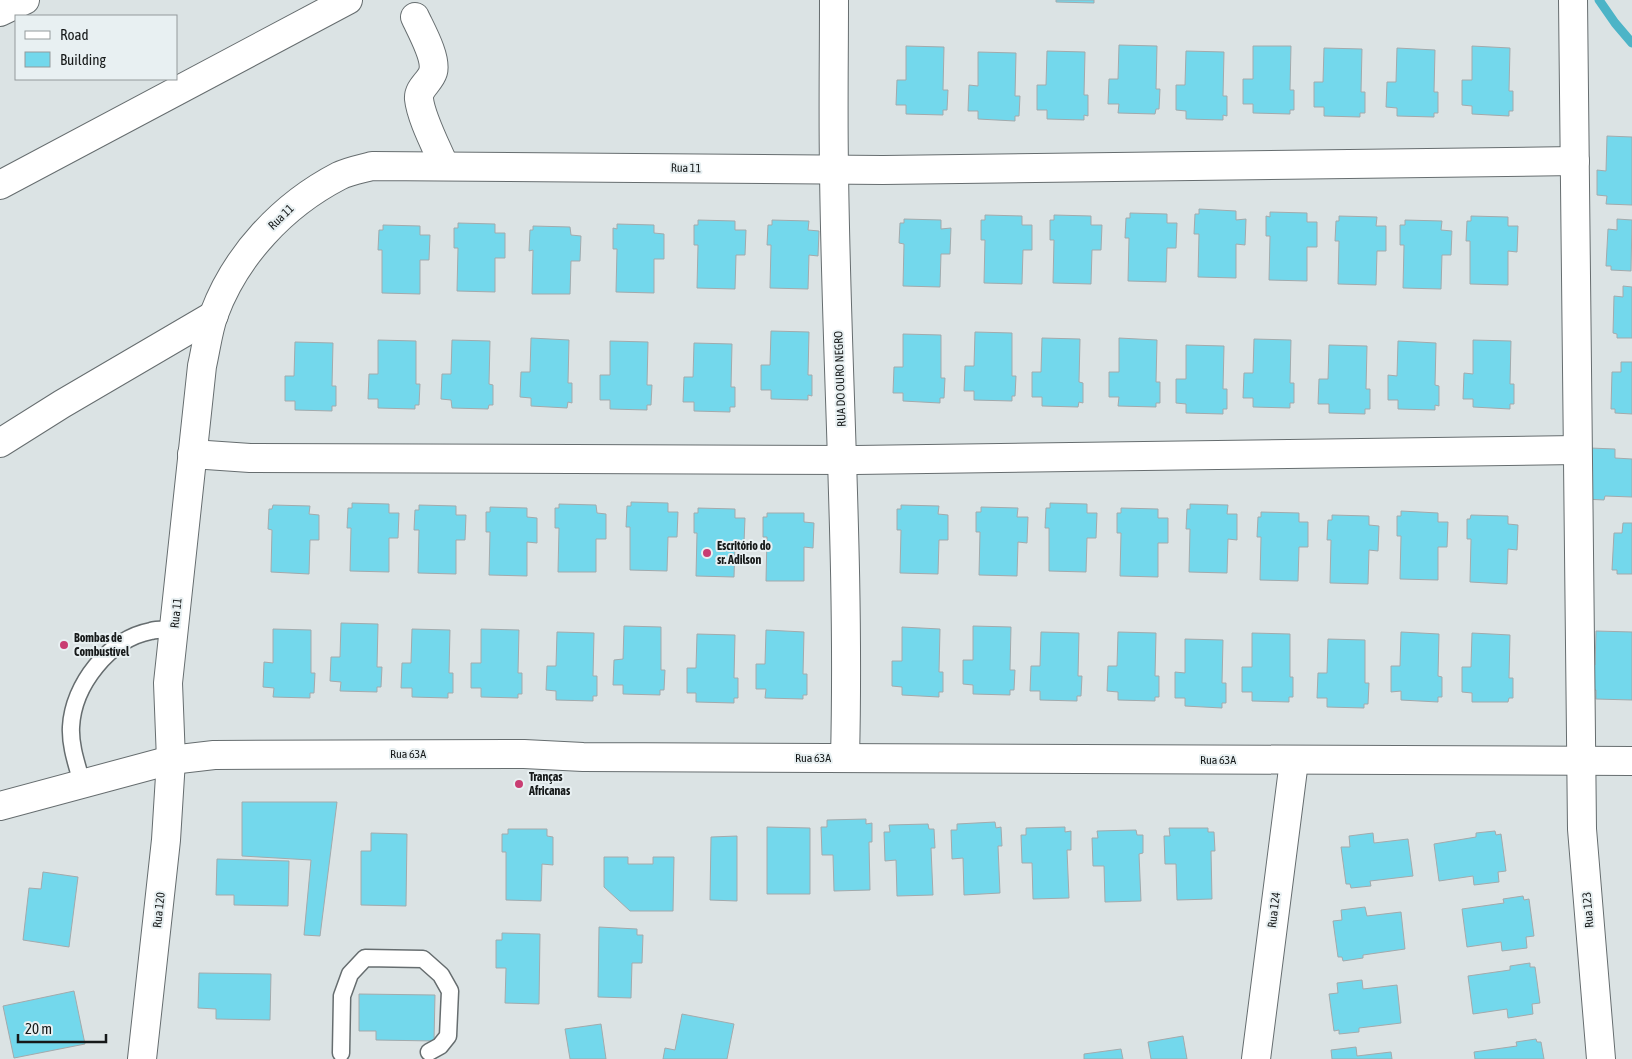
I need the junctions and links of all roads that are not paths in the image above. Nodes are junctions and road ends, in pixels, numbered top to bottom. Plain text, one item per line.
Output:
1 (25, 0) edge
2 (348, 0) edge
3 (834, 0) edge
4 (1573, 0) edge
5 (0, 12) edge
6 (415, 17) dead end
7 (1575, 161) junction
8 (444, 165) junction
9 (834, 168) junction
10 (0, 185) edge
11 (214, 315) junction
12 (0, 443) edge
13 (1578, 450) junction
14 (192, 454) junction
15 (842, 460) junction
16 (174, 629) junction
17 (845, 758) junction
18 (171, 760) junction
19 (1294, 761) junction
20 (1580, 761) junction
21 (1632, 761) edge
22 (82, 783) junction
23 (0, 806) edge
24 (429, 1052) dead end
25 (340, 1053) dead end
26 (142, 1059) edge
27 (1256, 1059) edge
28 (1601, 1059) edge

1 - 5 street
2 - 10 street
3 - 9 street, RUA DO OURO NEGRO
4 - 7 street, Rua 123
6 - 8 street
7 - 9 street, Rua 11
7 - 13 street, Rua 123
8 - 9 street, Rua 11
8 - 11 street, Rua 11
9 - 15 street, RUA DO OURO NEGRO
11 - 12 street
11 - 14 street, Rua 11
13 - 15 street
13 - 20 street, Rua 123
14 - 15 street
14 - 16 street, Rua 11
15 - 17 street, RUA DO OURO NEGRO
16 - 18 street, Rua 11
16 - 22 lane
17 - 18 street, Rua 63A
17 - 19 street, Rua 63A
18 - 22 street, Rua 63A
18 - 26 street, Rua 120
19 - 20 street, Rua 63A
19 - 27 street, Rua 124
20 - 21 street, Rua 63A
20 - 28 street, Rua 123
22 - 23 street, Rua 63A
24 - 25 lane

